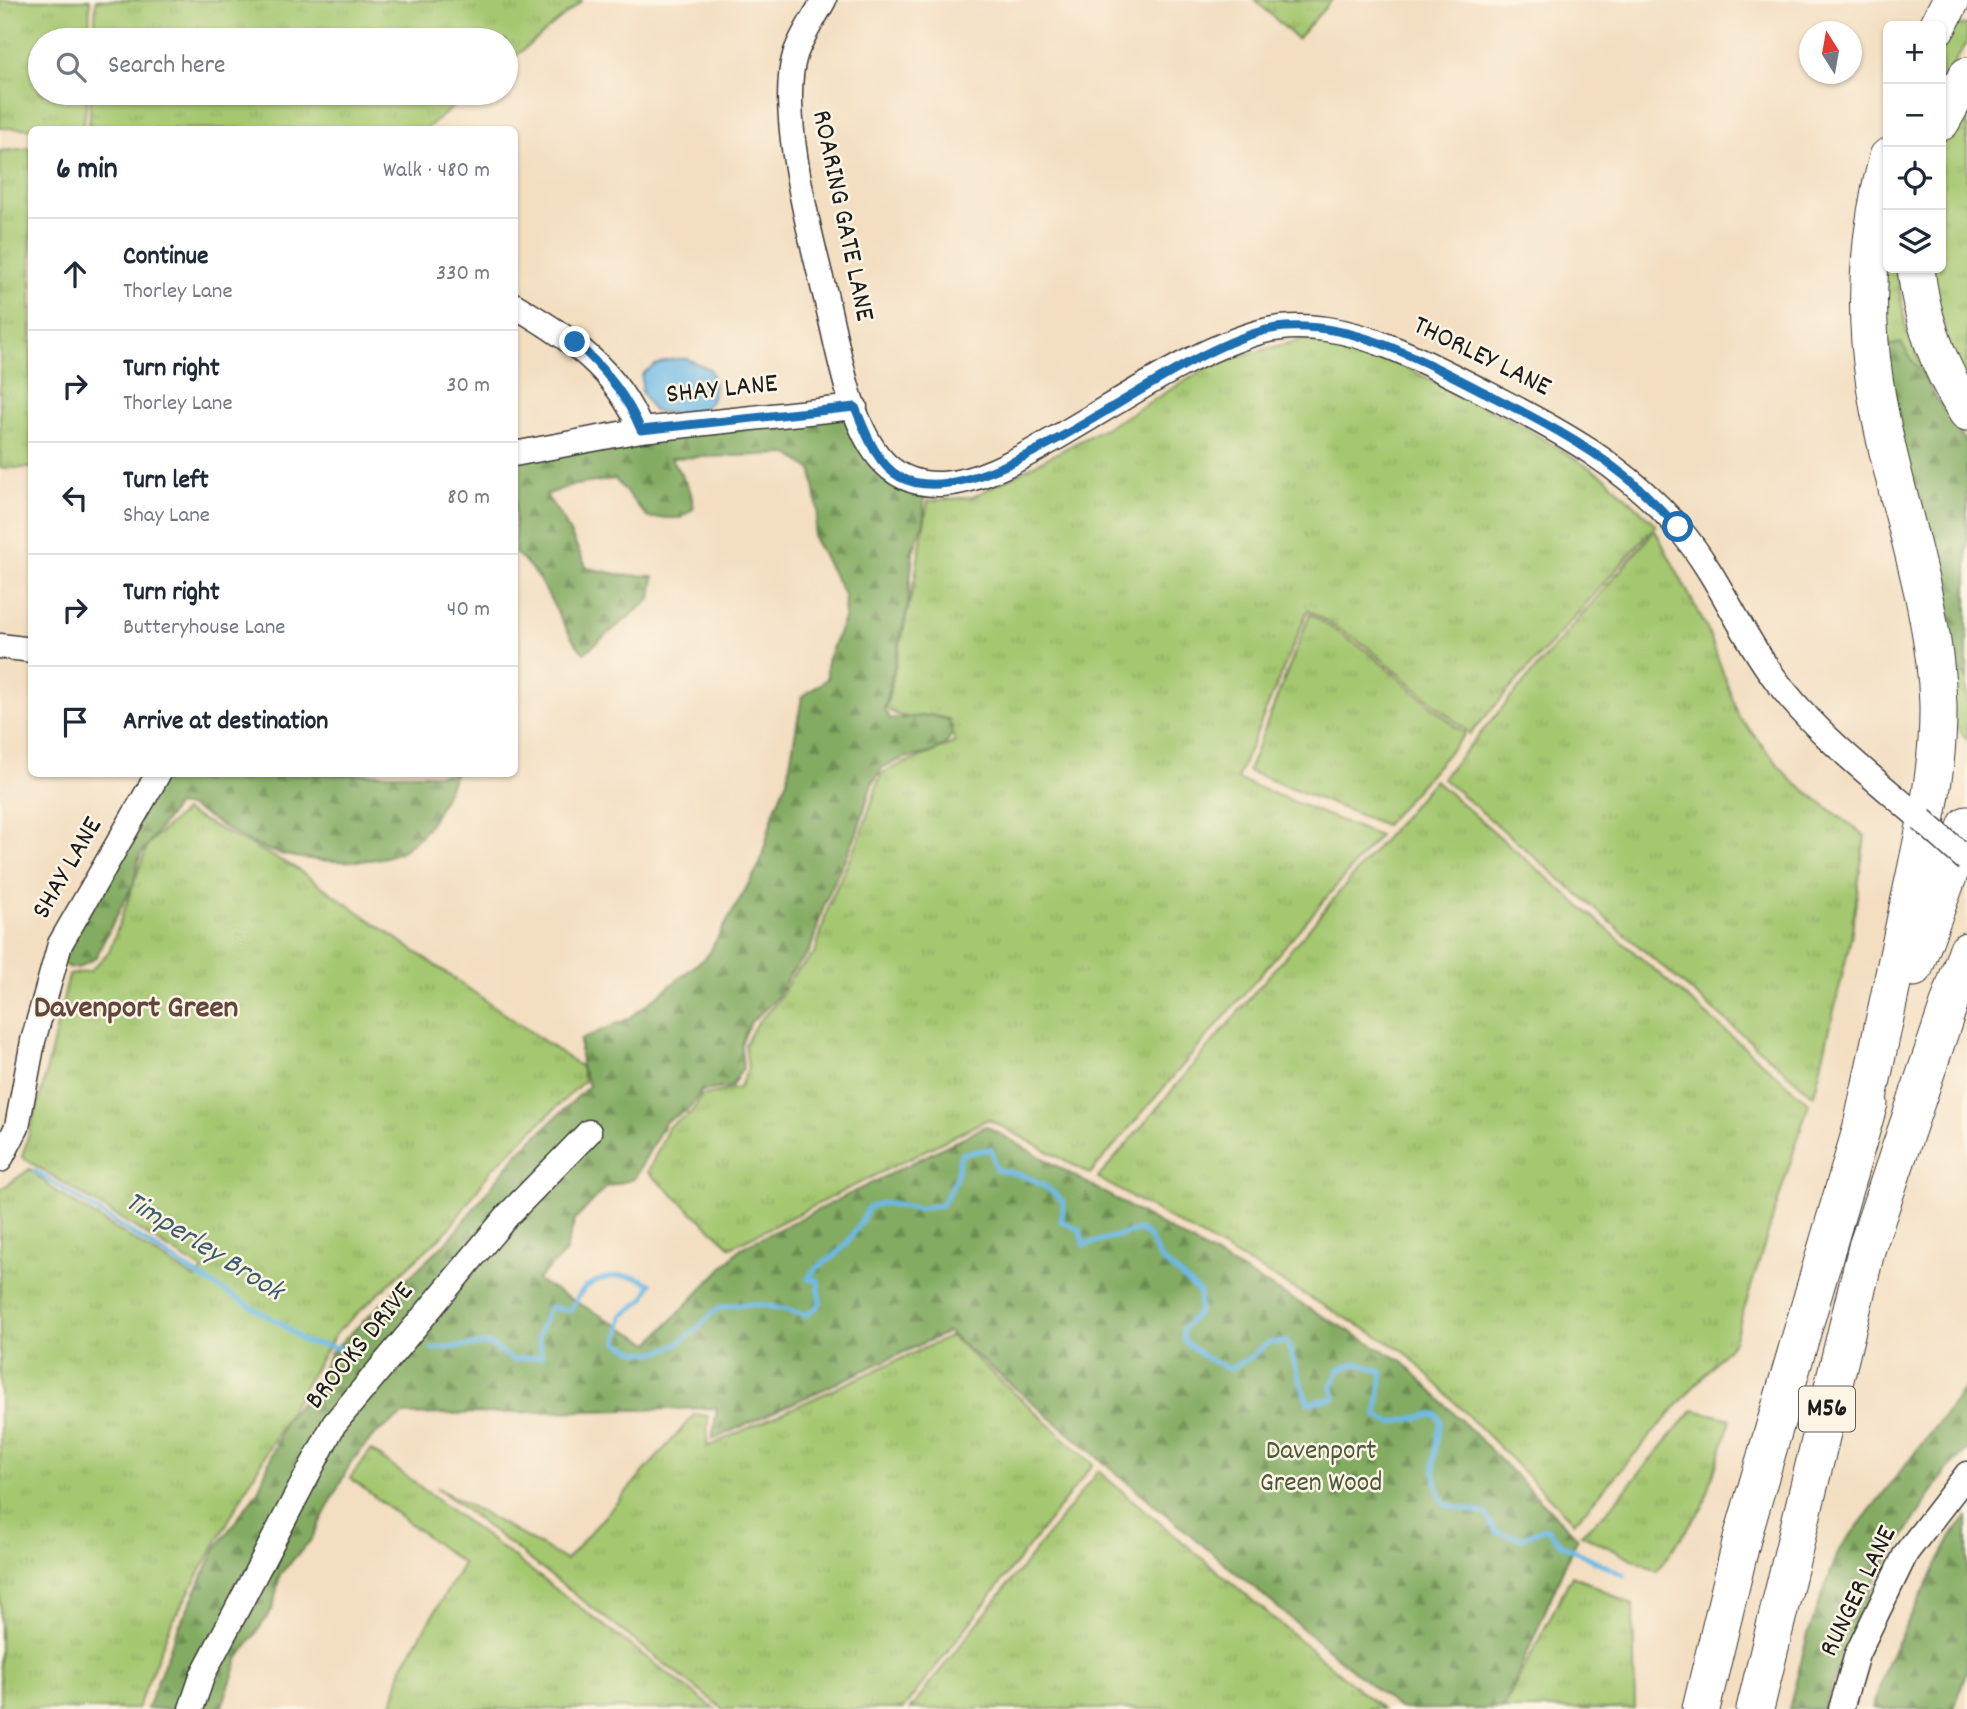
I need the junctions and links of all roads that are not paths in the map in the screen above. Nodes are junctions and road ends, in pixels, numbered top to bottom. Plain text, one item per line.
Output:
1 (824, 0) edge
2 (1951, 0) edge
3 (1940, 21) edge
4 (1967, 76) edge
5 (1946, 113) edge
6 (1883, 181) edge
7 (1917, 273) edge
8 (518, 307) edge
9 (855, 407) junction
10 (1967, 412) edge
11 (641, 430) junction
12 (518, 453) edge
13 (0, 646) edge
14 (28, 650) edge
15 (156, 777) edge
16 (1967, 825) edge
17 (1967, 860) edge
18 (1967, 951) edge
19 (1967, 997) edge
20 (1910, 1113) junction
21 (1862, 1126) junction
22 (589, 1132) dead end
23 (0, 1160) edge
24 (1967, 1474) edge
25 (191, 1709) edge
26 (1701, 1709) edge
27 (1755, 1709) edge
28 (1841, 1709) edge

1 - 9 street, ROARING GATE LANE
2 - 3 highway
4 - 5 highway
6 - 21 highway, M56
7 - 10 highway
8 - 11 street
9 - 11 street, SHAY LANE
9 - 17 street, THORLEY LANE, bridge
11 - 12 street, SHAY LANE
13 - 14 street
15 - 23 street, SHAY LANE
16 - 21 highway, M56
18 - 20 highway, M56
19 - 20 highway, M56
20 - 27 highway, M56
21 - 26 highway, M56
22 - 25 street, BROOKS DRIVE
24 - 28 street, RUNGER LANE

